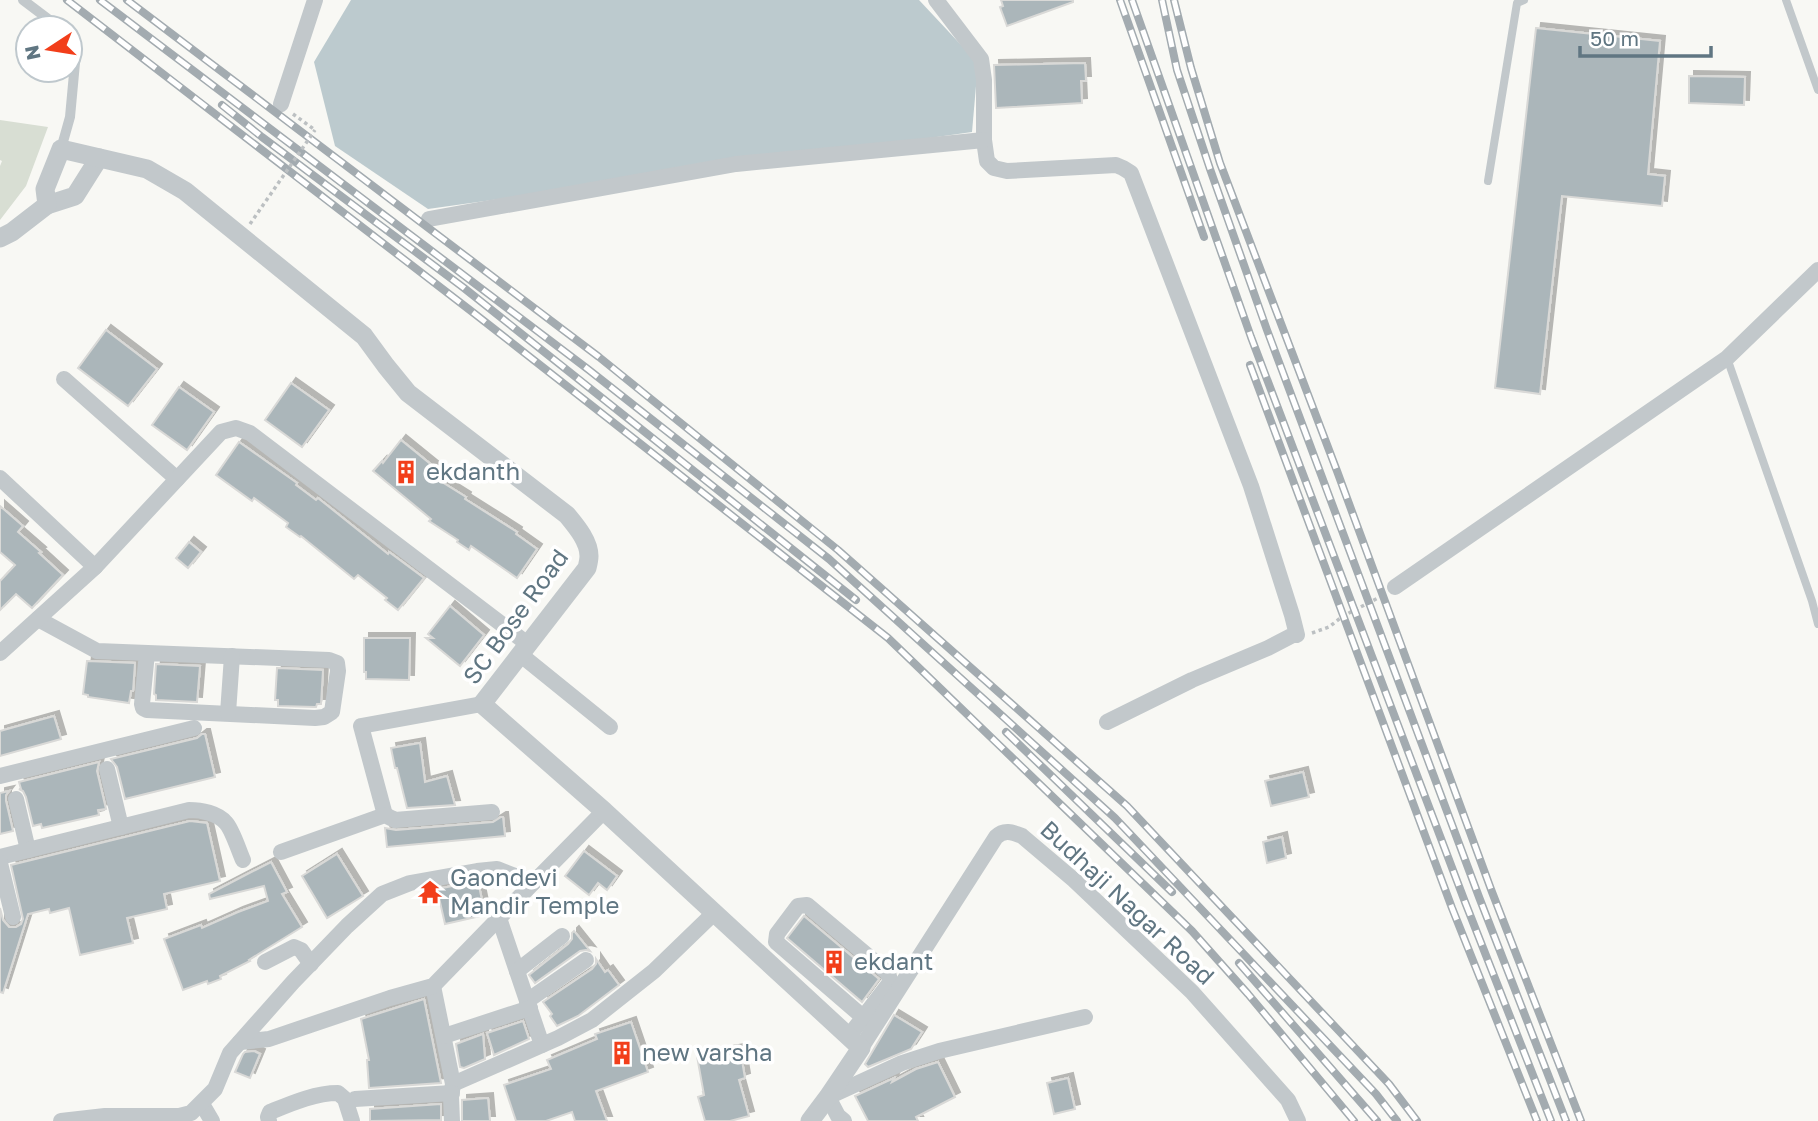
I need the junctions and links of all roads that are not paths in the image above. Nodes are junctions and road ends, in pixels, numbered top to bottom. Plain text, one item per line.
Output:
1 (23, 0) edge
2 (315, 0) edge
3 (936, 0) edge
4 (1786, 0) edge
5 (1519, 1) edge
6 (42, 14) edge
7 (73, 84) edge
8 (1818, 90) edge
9 (281, 104) road end
10 (984, 140) junction
11 (61, 149) junction
12 (99, 158) junction
13 (1488, 181) dead end
14 (47, 205) junction
15 (429, 219) dead end
16 (0, 238) edge
17 (1818, 270) edge
18 (1727, 358) junction
19 (64, 379) dead end
20 (0, 478) edge
21 (177, 479) junction
22 (95, 567) junction
23 (1395, 587) road end
24 (38, 619) junction
25 (1818, 624) edge
26 (525, 650) junction
27 (0, 653) edge
28 (146, 653) junction
29 (232, 656) junction
30 (482, 704) junction
31 (228, 713) junction
32 (1107, 722) dead end
33 (610, 727) dead end
34 (194, 728) dead end
35 (107, 769) dead end
36 (0, 776) edge
37 (16, 799) dead end
38 (604, 811) junction
39 (492, 812) dead end
40 (386, 815) junction
41 (121, 827) junction
42 (28, 850) junction
43 (281, 852) dead end
44 (0, 857) edge
45 (243, 859) dead end
46 (0, 863) edge
47 (533, 883) junction
48 (715, 913) junction
49 (13, 917) dead end
50 (499, 918) junction
51 (562, 936) dead end
52 (586, 960) dead end
53 (265, 962) dead end
54 (311, 964) junction
55 (517, 971) junction
56 (433, 986) junction
57 (528, 1004) junction
58 (863, 1017) junction
59 (1085, 1017) dead end
60 (444, 1036) junction
61 (240, 1042) junction
62 (855, 1042) junction
63 (542, 1045) junction
64 (453, 1088) junction
65 (828, 1097) junction
66 (355, 1099) dead end
67 (202, 1104) junction
68 (105, 1119) edge
69 (64, 1121) edge
70 (212, 1121) edge
71 (269, 1121) edge
72 (352, 1121) edge
73 (452, 1121) edge
74 (810, 1121) edge
75 (844, 1121) edge
76 (1298, 1121) edge

1 - 6 street
2 - 9 street
3 - 10 street
4 - 8 lane
5 - 13 lane
7 - 11 street
10 - 15 street
10 - 32 street
11 - 12 street, SC Bose Road
11 - 14 street
12 - 14 street
12 - 26 street, SC Bose Road
14 - 16 street
17 - 18 street
18 - 23 street
18 - 25 lane
19 - 21 street
20 - 22 street
21 - 22 street
21 - 26 street
22 - 24 street
24 - 27 street
24 - 28 street
26 - 30 street, SC Bose Road
26 - 33 street
28 - 29 street
28 - 31 street
29 - 31 street
29 - 31 street
30 - 38 street, SC Bose Road
30 - 40 street
34 - 36 street
35 - 41 street
37 - 42 street
38 - 47 street
38 - 48 street, SC Bose Road
39 - 40 street
40 - 43 street
41 - 42 street
41 - 45 street
42 - 44 street
46 - 49 street
47 - 50 street
47 - 54 street
48 - 62 street, SC Bose Road
48 - 63 street
50 - 55 street
50 - 56 street
51 - 55 street
52 - 57 street
53 - 54 street
54 - 61 street
55 - 57 street
56 - 60 street
56 - 61 street
57 - 60 street
57 - 63 street
58 - 58 street
58 - 62 street
59 - 65 street
60 - 64 street
61 - 67 street
62 - 65 street
62 - 76 street, Budhaji Nagar Road
63 - 64 street
64 - 66 street
64 - 73 street
65 - 74 street
65 - 75 street
67 - 68 street
67 - 70 street
68 - 69 street
71 - 72 street

